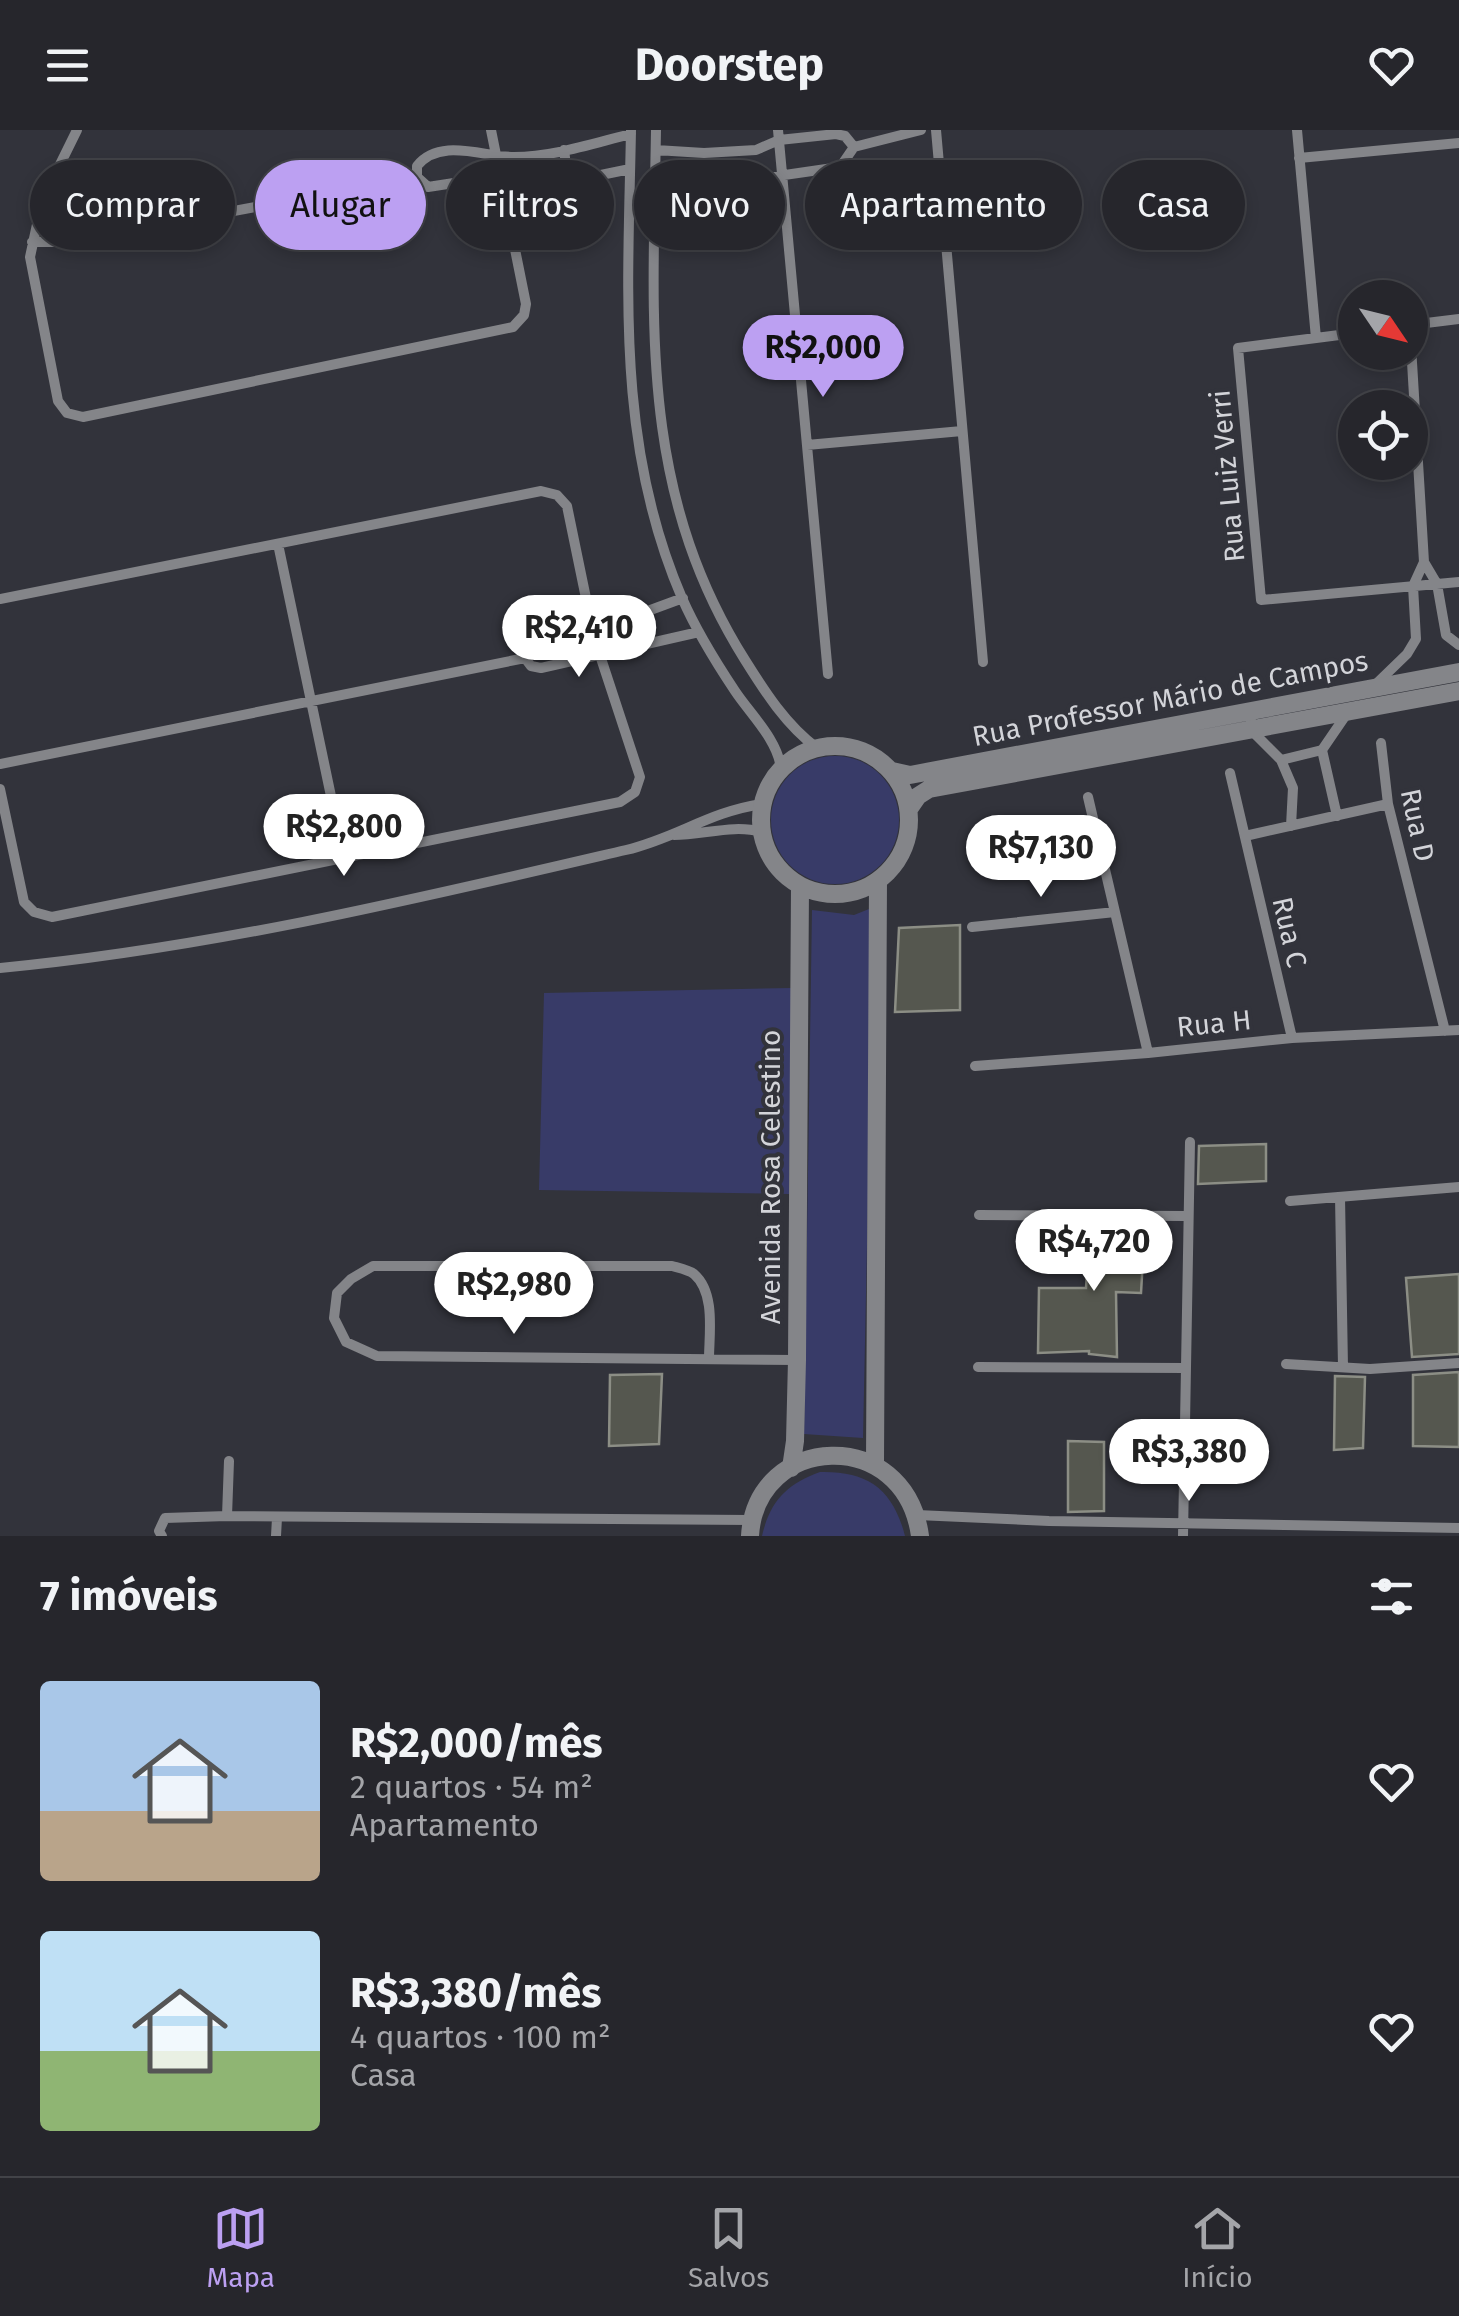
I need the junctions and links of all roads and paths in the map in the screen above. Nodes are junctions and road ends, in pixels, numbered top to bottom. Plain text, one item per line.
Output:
1 (76, 130) edge
2 (491, 130) edge
3 (656, 130) edge
4 (921, 130) edge
5 (936, 130) edge
6 (1297, 130) edge
7 (631, 132) edge
8 (778, 135) edge
9 (1459, 143) edge
10 (854, 147) junction
11 (564, 150) junction
12 (656, 150) junction
13 (704, 153) junction
14 (496, 156) junction
15 (1300, 158) junction
16 (62, 160) edge
17 (422, 160) edge
18 (497, 160) edge
19 (565, 160) edge
20 (656, 160) edge
21 (709, 160) edge
22 (780, 160) edge
23 (630, 168) junction
24 (614, 172) edge
25 (785, 175) edge
26 (785, 208) edge
27 (31, 250) edge
28 (515, 250) edge
29 (654, 250) edge
30 (628, 314) junction
31 (653, 314) junction
32 (1459, 319) edge
33 (1428, 324) edge
34 (1338, 335) edge
35 (1316, 338) junction
36 (1413, 370) edge
37 (962, 432) junction
38 (807, 446) junction
39 (681, 520) junction
40 (656, 528) junction
41 (278, 544) junction
42 (1424, 562) junction
43 (1459, 582) edge
44 (1437, 584) junction
45 (1413, 586) junction
46 (682, 598) junction
47 (0, 599) edge
48 (645, 612) junction
49 (591, 624) junction
50 (699, 632) junction
51 (651, 642) junction
52 (1459, 645) edge
53 (600, 656) junction
54 (525, 658) junction
55 (982, 662) dead end
56 (1459, 672) edge
57 (828, 674) dead end
58 (1367, 690) junction
59 (1459, 691) edge
60 (312, 701) junction
61 (1250, 711) junction
62 (1348, 712) junction
63 (1252, 731) junction
64 (1381, 744) dead end
65 (817, 748) junction
66 (1322, 750) junction
67 (1281, 760) junction
68 (0, 764) edge
69 (782, 768) junction
70 (892, 772) junction
71 (1230, 774) dead end
72 (0, 789) edge
73 (1088, 797) dead end
74 (762, 804) junction
75 (1388, 804) junction
76 (909, 808) junction
77 (1338, 816) junction
78 (1291, 826) junction
79 (761, 832) junction
80 (673, 835) junction
81 (1244, 836) junction
82 (344, 858) junction
83 (878, 881) junction
84 (800, 886) junction
85 (1115, 912) junction
86 (972, 927) dead end
87 (0, 968) edge
88 (1459, 1030) edge
89 (1445, 1031) junction
90 (1292, 1038) junction
91 (1148, 1053) junction
92 (974, 1066) dead end
93 (1190, 1142) dead end
94 (1459, 1187) edge
95 (1340, 1197) junction
96 (1290, 1201) dead end
97 (980, 1215) dead end
98 (1188, 1216) junction
99 (708, 1359) junction
100 (797, 1360) junction
101 (1459, 1363) edge
102 (1286, 1364) dead end
103 (978, 1367) dead end
104 (1343, 1367) junction
105 (1185, 1368) junction
106 (229, 1461) dead end
107 (875, 1463) junction
108 (791, 1468) junction
109 (917, 1515) junction
110 (227, 1516) junction
111 (277, 1518) junction
112 (750, 1528) edge
113 (1459, 1528) edge
114 (1183, 1530) edge
115 (1338, 1531) edge
116 (162, 1536) edge
117 (276, 1536) edge
118 (920, 1536) edge

1 - 16 street
2 - 14 street
3 - 12 street
4 - 10 street
5 - 37 street
6 - 15 street
7 - 11 street
7 - 23 street
8 - 10 street
8 - 13 street
8 - 22 street
9 - 15 street
10 - 25 street
11 - 14 street
11 - 19 street
12 - 13 street
12 - 20 street
13 - 21 street
14 - 17 street
14 - 18 street
15 - 35 street
23 - 24 street
23 - 30 street
26 - 38 street
27 - 28 street
29 - 31 street
30 - 31 street
30 - 40 street
31 - 39 street
32 - 33 street
34 - 35 street
35 - 45 street, Rua Luiz Verri
36 - 42 street
37 - 38 street
37 - 55 street
38 - 57 street
39 - 40 street
39 - 65 street
40 - 46 street
41 - 47 street
41 - 49 street
41 - 60 street
42 - 44 street
42 - 45 street
43 - 44 street
44 - 45 street
44 - 52 street
45 - 58 street
46 - 48 street
46 - 50 street
48 - 49 street
48 - 51 street
49 - 53 street
49 - 54 street
50 - 51 street
50 - 69 street
51 - 53 street
53 - 54 street
53 - 82 street
54 - 60 street
56 - 58 street, Rua Professor Mário de Campos
58 - 61 street, Rua Professor Mário de Campos
59 - 62 street, Rua Professor Mário de Campos
60 - 68 street
60 - 82 street
61 - 63 street
61 - 70 street, Rua Professor Mário de Campos
62 - 63 street, Rua Professor Mário de Campos
62 - 66 street
63 - 67 street
63 - 76 street, Rua Professor Mário de Campos
64 - 75 street, Rua D
65 - 69 street
65 - 70 street
66 - 67 street
66 - 77 street
67 - 78 street
69 - 74 street
70 - 76 street
71 - 81 street, Rua C
72 - 82 street
73 - 85 street
74 - 79 street
74 - 80 street
75 - 77 street
75 - 89 street, Rua D
76 - 83 street
77 - 78 street
78 - 81 street
79 - 80 street
79 - 84 street
80 - 87 street
81 - 90 street, Rua C
83 - 84 street
83 - 107 street
84 - 100 street, Avenida Rosa Celestino
85 - 86 street
85 - 91 street
88 - 89 street, Rua H
89 - 90 street, Rua H
90 - 91 street, Rua H
91 - 92 street, Rua H
93 - 98 street
94 - 95 street
95 - 96 street
95 - 104 street
97 - 98 street
98 - 105 street
99 - 99 street
99 - 100 street
100 - 108 street, Avenida Rosa Celestino
101 - 104 street
102 - 104 street
103 - 105 street
105 - 114 street
106 - 110 street
107 - 108 street
107 - 109 street
108 - 112 street
109 - 114 street
109 - 118 street
110 - 111 street
110 - 116 street
111 - 112 street
111 - 117 street
113 - 115 street
114 - 115 street

